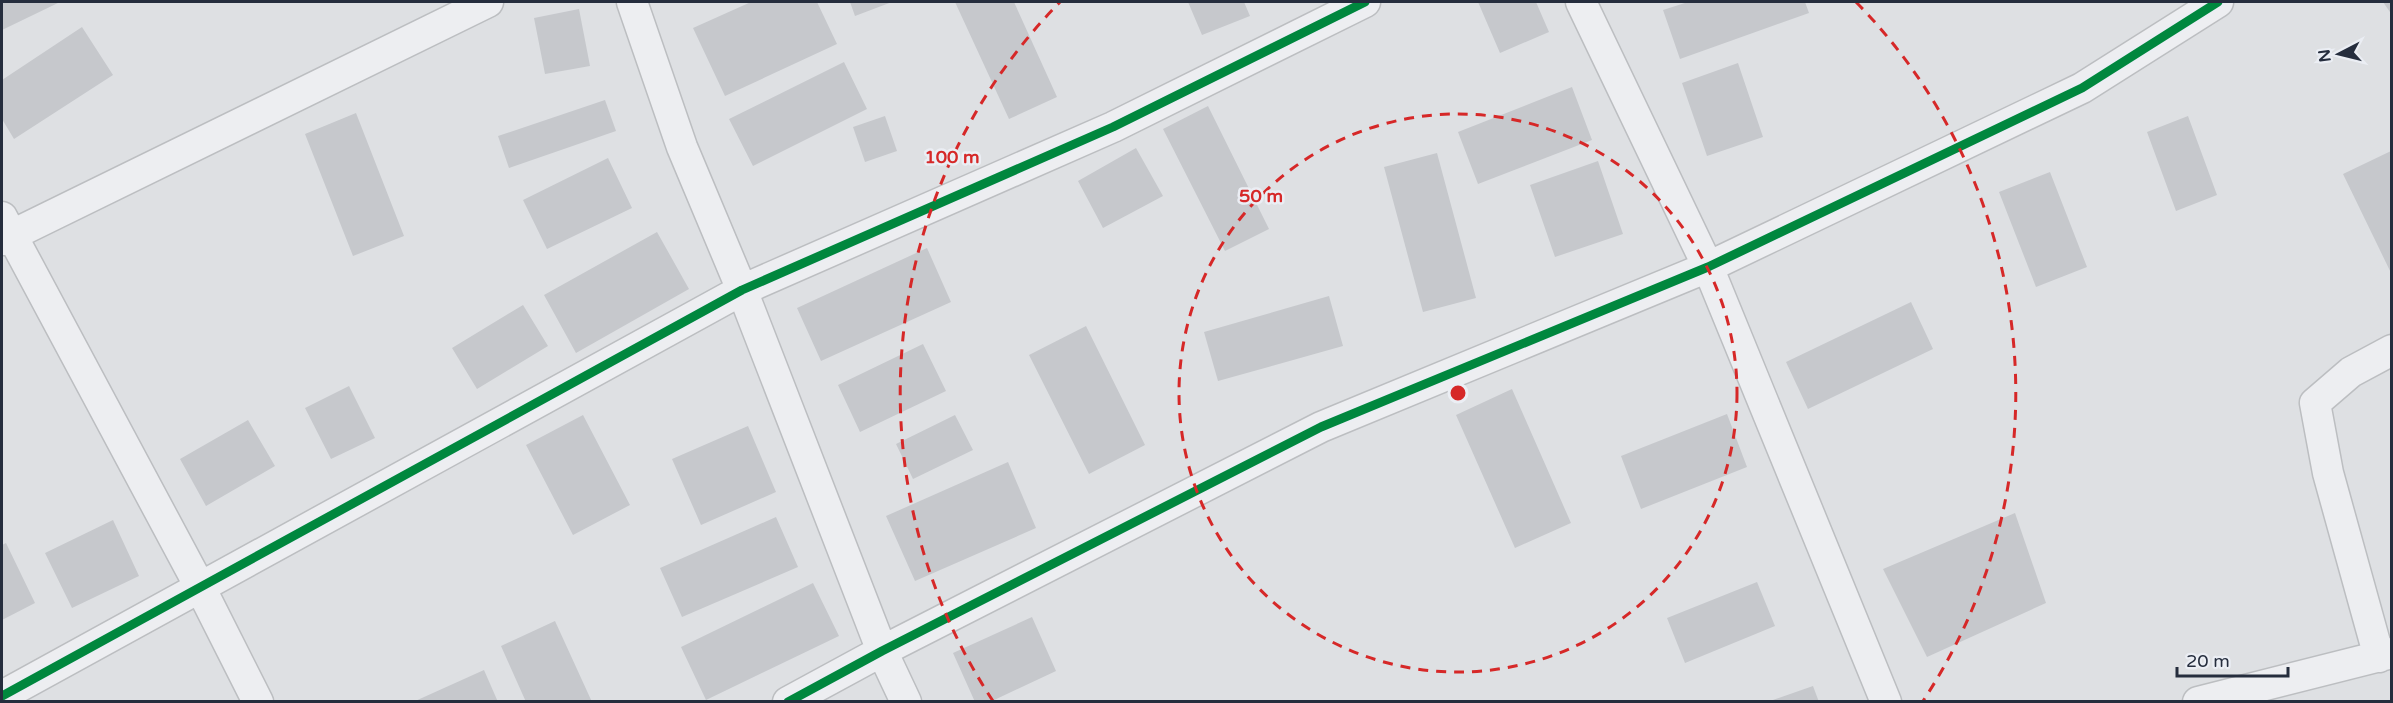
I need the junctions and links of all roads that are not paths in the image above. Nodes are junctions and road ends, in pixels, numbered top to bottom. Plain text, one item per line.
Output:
1 (488, 2) edge
2 (632, 2) edge
3 (1365, 2) edge
4 (1581, 2) edge
5 (2218, 2) edge
6 (5, 230) edge
7 (1708, 267) junction
8 (742, 290) junction
9 (2391, 350) edge
10 (200, 587) junction
11 (882, 651) junction
12 (2385, 655) edge
13 (2, 696) edge
14 (258, 702) edge
15 (788, 702) edge
16 (906, 702) edge
17 (1886, 702) edge
18 (2198, 702) edge

1 - 6 street
2 - 8 street
3 - 8 street
4 - 7 street
5 - 7 street
6 - 10 street
7 - 11 street
7 - 17 street
8 - 10 street
8 - 11 street
9 - 12 street
10 - 13 street
10 - 14 street
11 - 15 street
11 - 16 street
12 - 18 street

